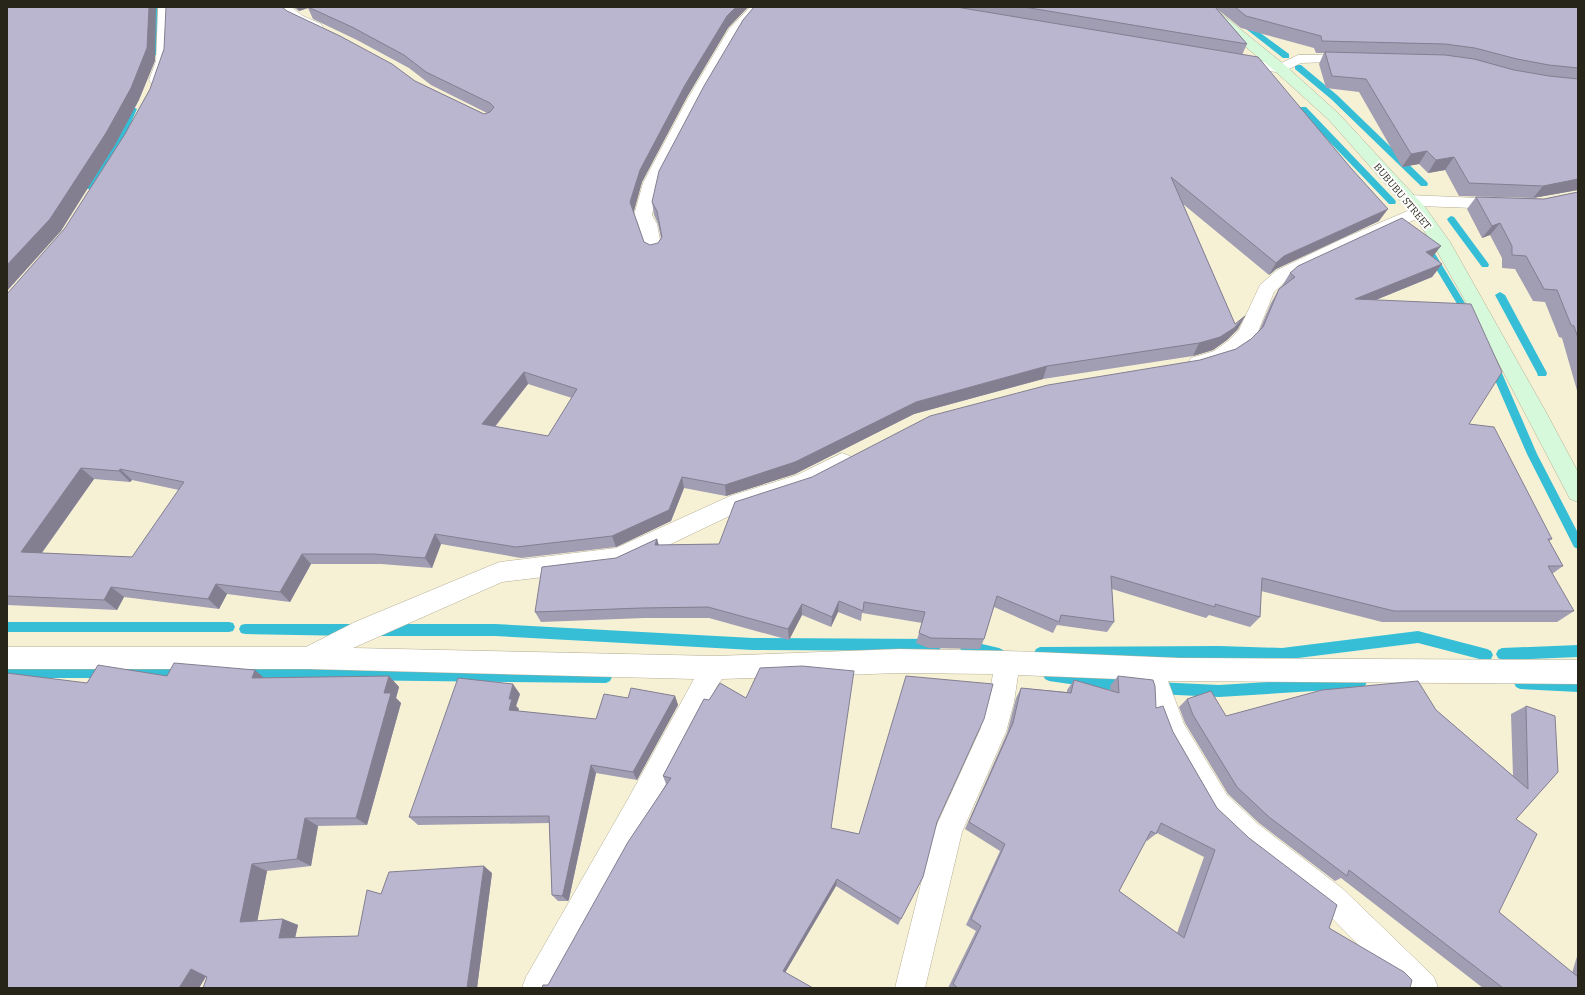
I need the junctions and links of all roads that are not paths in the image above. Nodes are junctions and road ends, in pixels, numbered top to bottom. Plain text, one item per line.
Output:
1 (165, 7) edge
2 (283, 7) edge
3 (757, 7) edge
4 (1205, 7) edge
5 (312, 13) edge
6 (298, 19) junction
7 (331, 35) edge
8 (1225, 59) edge
9 (1364, 59) edge
10 (1281, 69) junction
11 (150, 95) edge
12 (1519, 204) edge
13 (1414, 206) junction
14 (653, 250) edge
15 (1177, 367) edge
16 (859, 453) edge
17 (1578, 493) edge
18 (7, 658) edge
19 (309, 658) junction
20 (1006, 663) junction
21 (716, 668) junction
22 (1150, 668) junction
23 (1578, 672) edge
24 (537, 988) edge
25 (910, 988) edge
26 (1423, 988) edge

1 - 11 street
2 - 6 street
3 - 14 street
4 - 10 street, BUBUBU STREET
5 - 6 street
6 - 7 street
8 - 10 street
9 - 10 street
10 - 13 street, BUBUBU STREET
12 - 13 street
13 - 15 street
13 - 17 street, BUBUBU STREET
16 - 19 street
18 - 19 street
19 - 21 street
20 - 21 street
20 - 22 street
20 - 25 street
21 - 24 street
22 - 23 street
22 - 26 street

